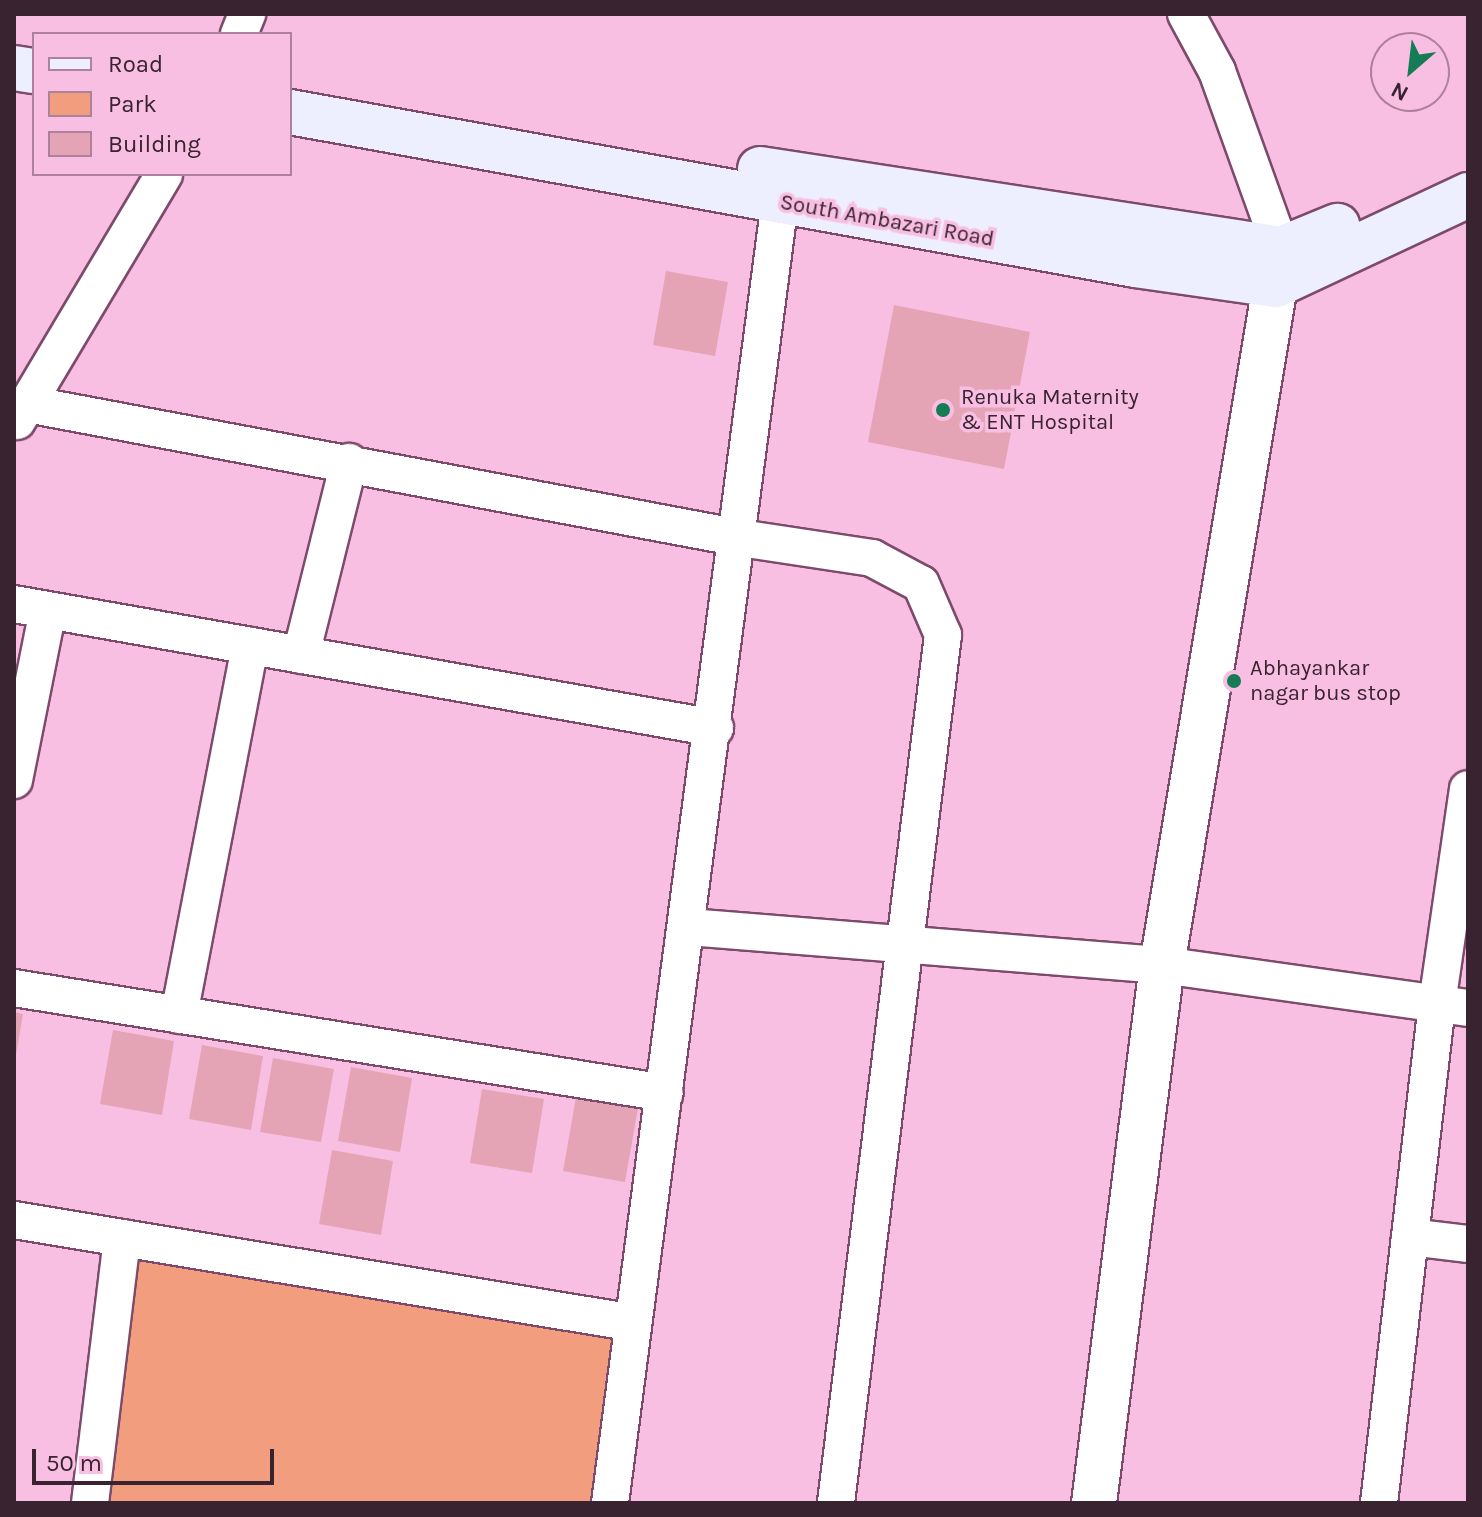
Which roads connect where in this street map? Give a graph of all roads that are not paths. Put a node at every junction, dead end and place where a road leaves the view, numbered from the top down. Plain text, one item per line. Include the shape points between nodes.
1 (1186, 14) edge
2 (292, 82) edge
3 (292, 112) edge
4 (1468, 171) edge
5 (163, 176) edge
6 (1468, 195) edge
7 (780, 202) junction
8 (1278, 267) junction
9 (21, 415) edge
10 (349, 462) junction
11 (740, 538) junction
12 (31, 607) edge
13 (250, 646) junction
14 (301, 655) junction
15 (715, 728) junction
16 (14, 780) edge
17 (1468, 795) edge
18 (688, 927) junction
19 (905, 944) junction
20 (1162, 965) junction
21 (14, 988) edge
22 (1452, 1006) edge
23 (179, 1015) junction
24 (665, 1093) junction
25 (14, 1220) edge
26 (1410, 1237) junction
27 (122, 1238) junction
28 (1468, 1244) edge
29 (634, 1323) junction
30 (90, 1503) edge
31 (610, 1503) edge
32 (836, 1503) edge
33 (1094, 1503) edge
34 (1379, 1503) edge

1 - 8 street via 1217,71
2 - 8 main road, South Ambazari Road
3 - 7 main road, South Ambazari Road
4 - 8 main road
5 - 9 street
6 - 8 main road
7 - 8 main road, South Ambazari Road
7 - 11 street
8 - 20 street
9 - 10 street
10 - 11 street
10 - 14 street
11 - 15 street
11 - 19 street via 872,558 921,584 943,635
12 - 13 street
12 - 16 street
13 - 14 street
13 - 23 street
14 - 15 street
15 - 18 street
17 - 22 street
18 - 19 street
18 - 24 street
19 - 20 street
19 - 32 street
20 - 22 street
20 - 33 street
21 - 23 street
22 - 26 street
23 - 24 street
24 - 29 street
25 - 27 street
26 - 28 street
26 - 34 street
27 - 29 street
27 - 30 street
29 - 31 street

